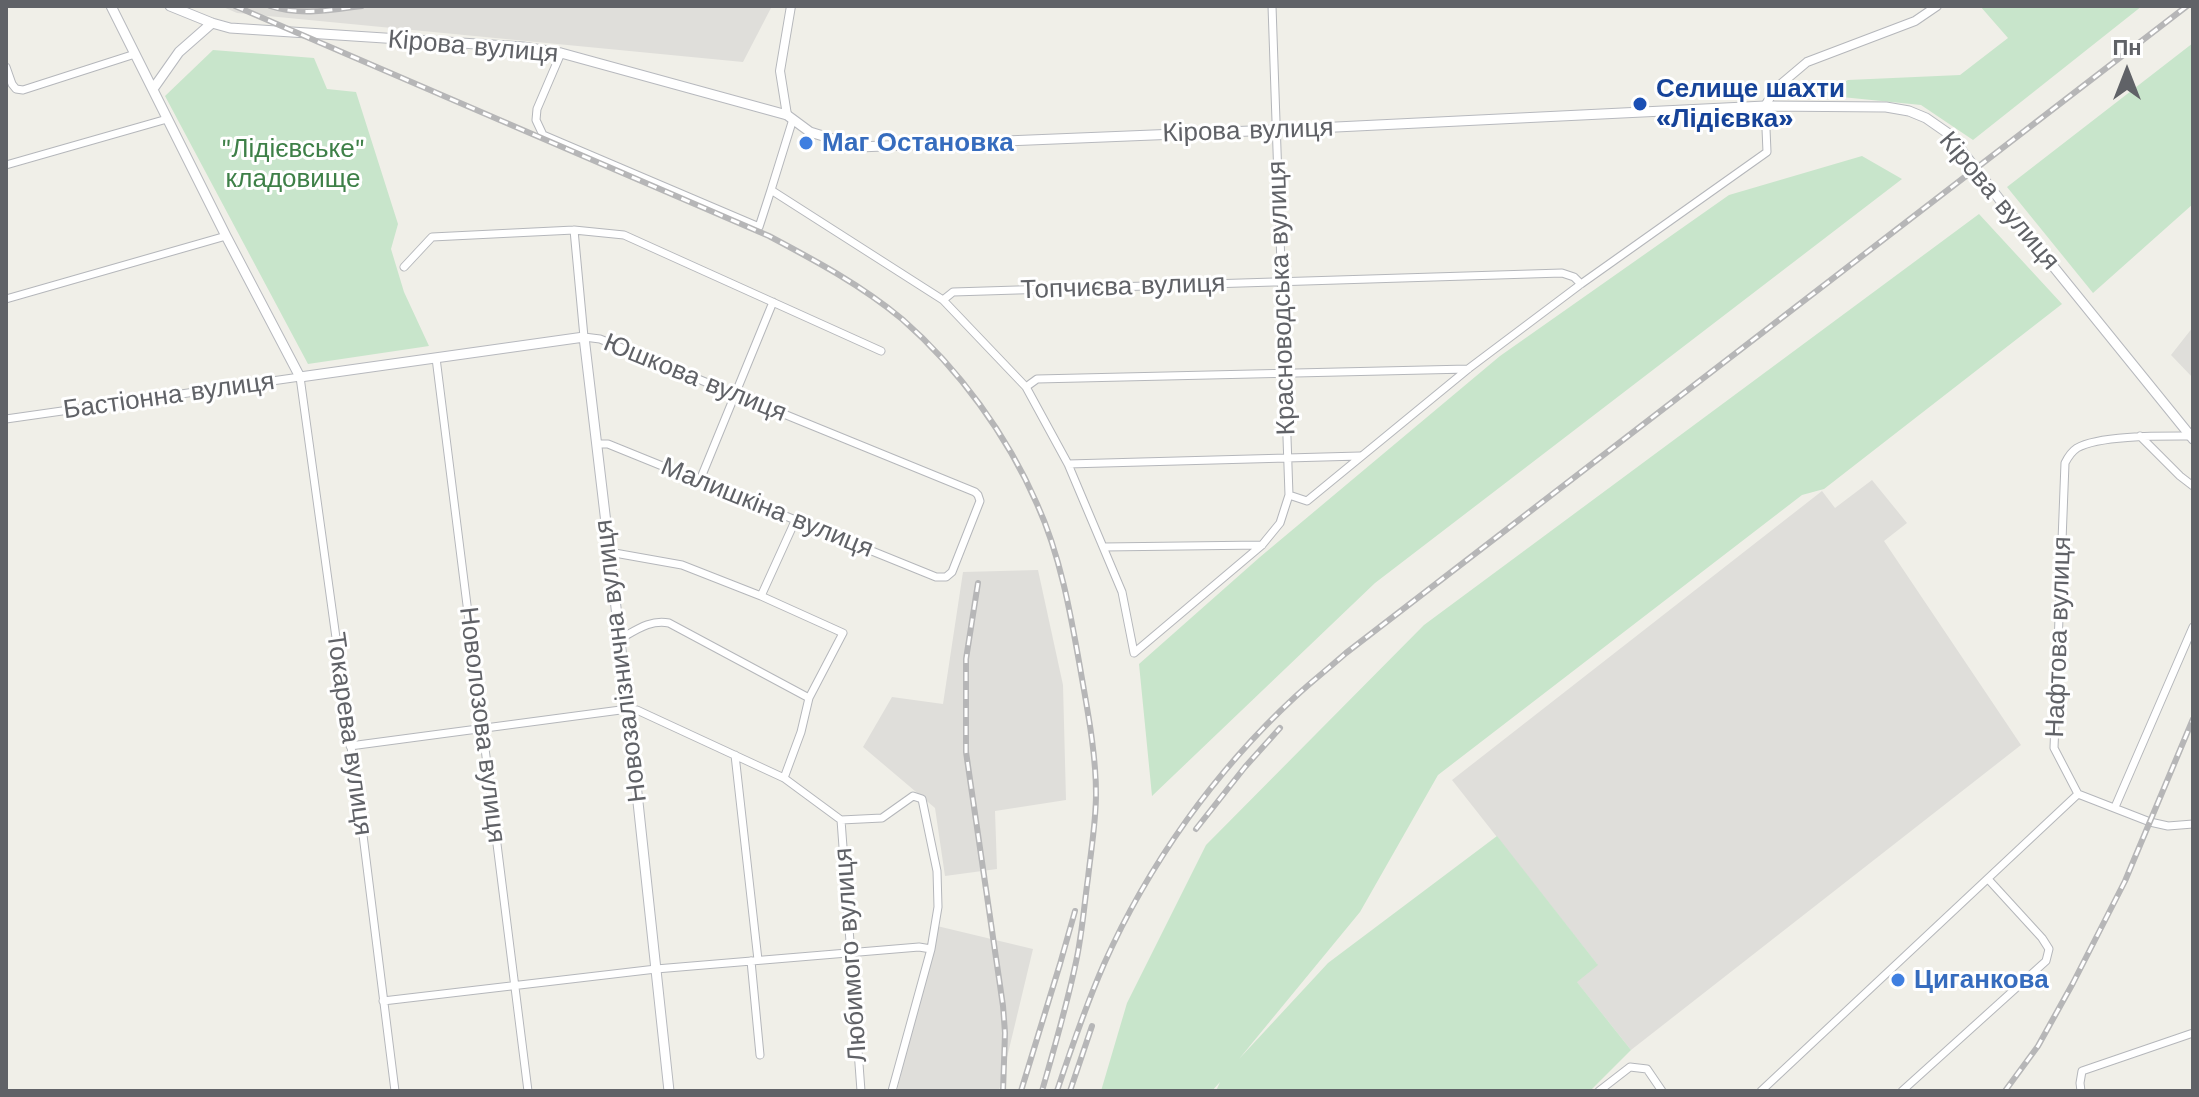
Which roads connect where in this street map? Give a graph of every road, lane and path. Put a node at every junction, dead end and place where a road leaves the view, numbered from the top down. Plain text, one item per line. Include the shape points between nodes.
1 (111, 6) edge
2 (170, 6) edge
3 (791, 6) edge
4 (1272, 6) edge
5 (1937, 6) edge
6 (212, 23) junction
7 (561, 53) junction
8 (135, 54) junction
9 (6, 67) edge
10 (153, 89) junction
11 (1765, 106) junction
12 (790, 117) junction
13 (167, 119) junction
14 (1275, 130) junction
15 (6, 165) edge
16 (771, 190) junction
17 (574, 230) junction
18 (226, 236) junction
19 (404, 267) dead end
20 (1282, 282) junction
21 (1581, 284) junction
22 (6, 299) edge
23 (943, 300) junction
24 (773, 302) junction
25 (584, 337) junction
26 (881, 351) dead end
27 (436, 358) junction
28 (1468, 369) junction
29 (1285, 373) junction
30 (300, 377) junction
31 (1026, 387) junction
32 (735, 394) junction
33 (6, 419) edge
34 (2140, 436) junction
35 (2191, 438) edge
36 (597, 444) junction
37 (1360, 456) junction
38 (1288, 458) junction
39 (1068, 464) junction
40 (700, 480) junction
41 (2193, 486) edge
42 (1289, 495) junction
43 (796, 519) junction
44 (1262, 545) junction
45 (1104, 547) junction
46 (609, 552) junction
47 (936, 577) joint
48 (761, 596) junction
49 (2193, 627) edge
50 (618, 640) junction
51 (809, 698) junction
52 (628, 709) junction
53 (482, 728) junction
54 (350, 746) junction
55 (735, 755) junction
56 (784, 778) junction
57 (2078, 794) junction
58 (2115, 807) junction
59 (841, 820) junction
60 (2193, 824) edge
61 (1988, 879) junction
62 (931, 949) junction
63 (851, 952) junction
64 (754, 960) junction
65 (656, 969) junction
66 (514, 986) junction
67 (383, 1001) junction
68 (2193, 1033) edge
69 (760, 1055) dead end
70 (2080, 1087) edge
71 (395, 1091) edge
72 (528, 1091) edge
73 (669, 1091) edge
74 (861, 1091) edge
75 (892, 1091) edge
76 (1599, 1091) edge
77 (1662, 1091) edge
78 (1761, 1091) edge
79 (1902, 1091) edge

1 - 8 main road, Бастіонна вулиця
2 - 6 main road, Кірова вулиця
3 - 12 street via 780,71
4 - 14 street, Красноводська вулиця
5 - 11 street via 1915,21 1807,62 1775,89
6 - 7 main road, Кірова вулиця
6 - 10 main road via 179,52
7 - 12 main road, Кірова вулиця
7 - 16 street via 537,109 543,135 759,227
8 - 9 street via 23,90 12,84
8 - 10 main road, Бастіонна вулиця
10 - 13 main road, Бастіонна вулиця
11 - 14 main road, Кірова вулиця
11 - 21 street via 1767,152
11 - 35 main road, Кірова вулиця, bridge via 1886,107 1926,118 1949,134
12 - 14 main road, Кірова вулиця via 810,132 859,147
12 - 16 street
13 - 15 street
13 - 18 main road, Бастіонна вулиця
14 - 20 street, Красноводська вулиця
16 - 23 street
17 - 19 street via 432,237
17 - 24 street via 624,235
17 - 25 street, Новозалізнична вулиця
18 - 22 street
18 - 30 main road, Бастіонна вулиця
20 - 21 street, Топчиєва вулиця via 1562,273
20 - 23 street, Топчиєва вулиця via 953,292
20 - 29 street, Красноводська вулиця
21 - 28 street
23 - 31 street
24 - 26 street
24 - 32 street
25 - 27 main road, Юшкова вулиця
25 - 32 street, Юшкова вулиця
25 - 36 main road, Новозалізнична вулиця
27 - 30 main road, Юшкова вулиця
27 - 53 street, Новолозова вулиця
28 - 29 street
28 - 37 street
29 - 31 street via 1037,379
29 - 38 street, Красноводська вулиця
30 - 33 street, Бастіонна вулиця
30 - 54 street, Токарева вулиця
31 - 39 street
32 - 40 street
32 - 47 street, Юшкова вулиця via 978,495 979,505 952,572
34 - 35 street, Нафтова вулиця
34 - 41 street
34 - 57 street, Нафтова вулиця via 2084,445 2065,463 2054,748
36 - 40 street, Малишкіна вулиця
36 - 46 main road, Новозалізнична вулиця
37 - 38 street
37 - 42 street via 1307,501
38 - 39 street
38 - 42 street, Красноводська вулиця
39 - 45 street
40 - 43 street, Малишкіна вулиця
42 - 44 street via 1280,523
43 - 47 street, Малишкіна вулиця
43 - 48 street
44 - 45 street
44 - 45 street via 1134,653 1122,592
46 - 48 street via 682,565
46 - 50 main road, Новозалізнична вулиця
48 - 51 street via 843,633
49 - 58 street
50 - 51 street via 648,624 669,623
50 - 52 main road, Новозалізнична вулиця
51 - 56 street
52 - 53 street
52 - 55 street
52 - 65 main road, Новозалізнична вулиця
53 - 54 street
53 - 66 street, Новолозова вулиця
54 - 67 street, Токарева вулиця
55 - 56 street
55 - 64 street
56 - 59 street
57 - 58 street
57 - 61 street
58 - 60 street via 2168,826
59 - 62 street via 882,818 913,796 922,799 937,871
59 - 63 street, Любимого вулиця
61 - 78 street
61 - 79 street via 2042,938 2049,949 2046,961
62 - 63 street
62 - 75 street
63 - 64 street
63 - 74 street, Любимого вулиця
64 - 65 street
64 - 69 street
65 - 66 street
65 - 73 main road, Новозалізнична вулиця
66 - 67 street
66 - 72 street, Новолозова вулиця
67 - 71 street, Токарева вулиця
68 - 70 street via 2082,1071
76 - 77 street via 1630,1067 1647,1069

